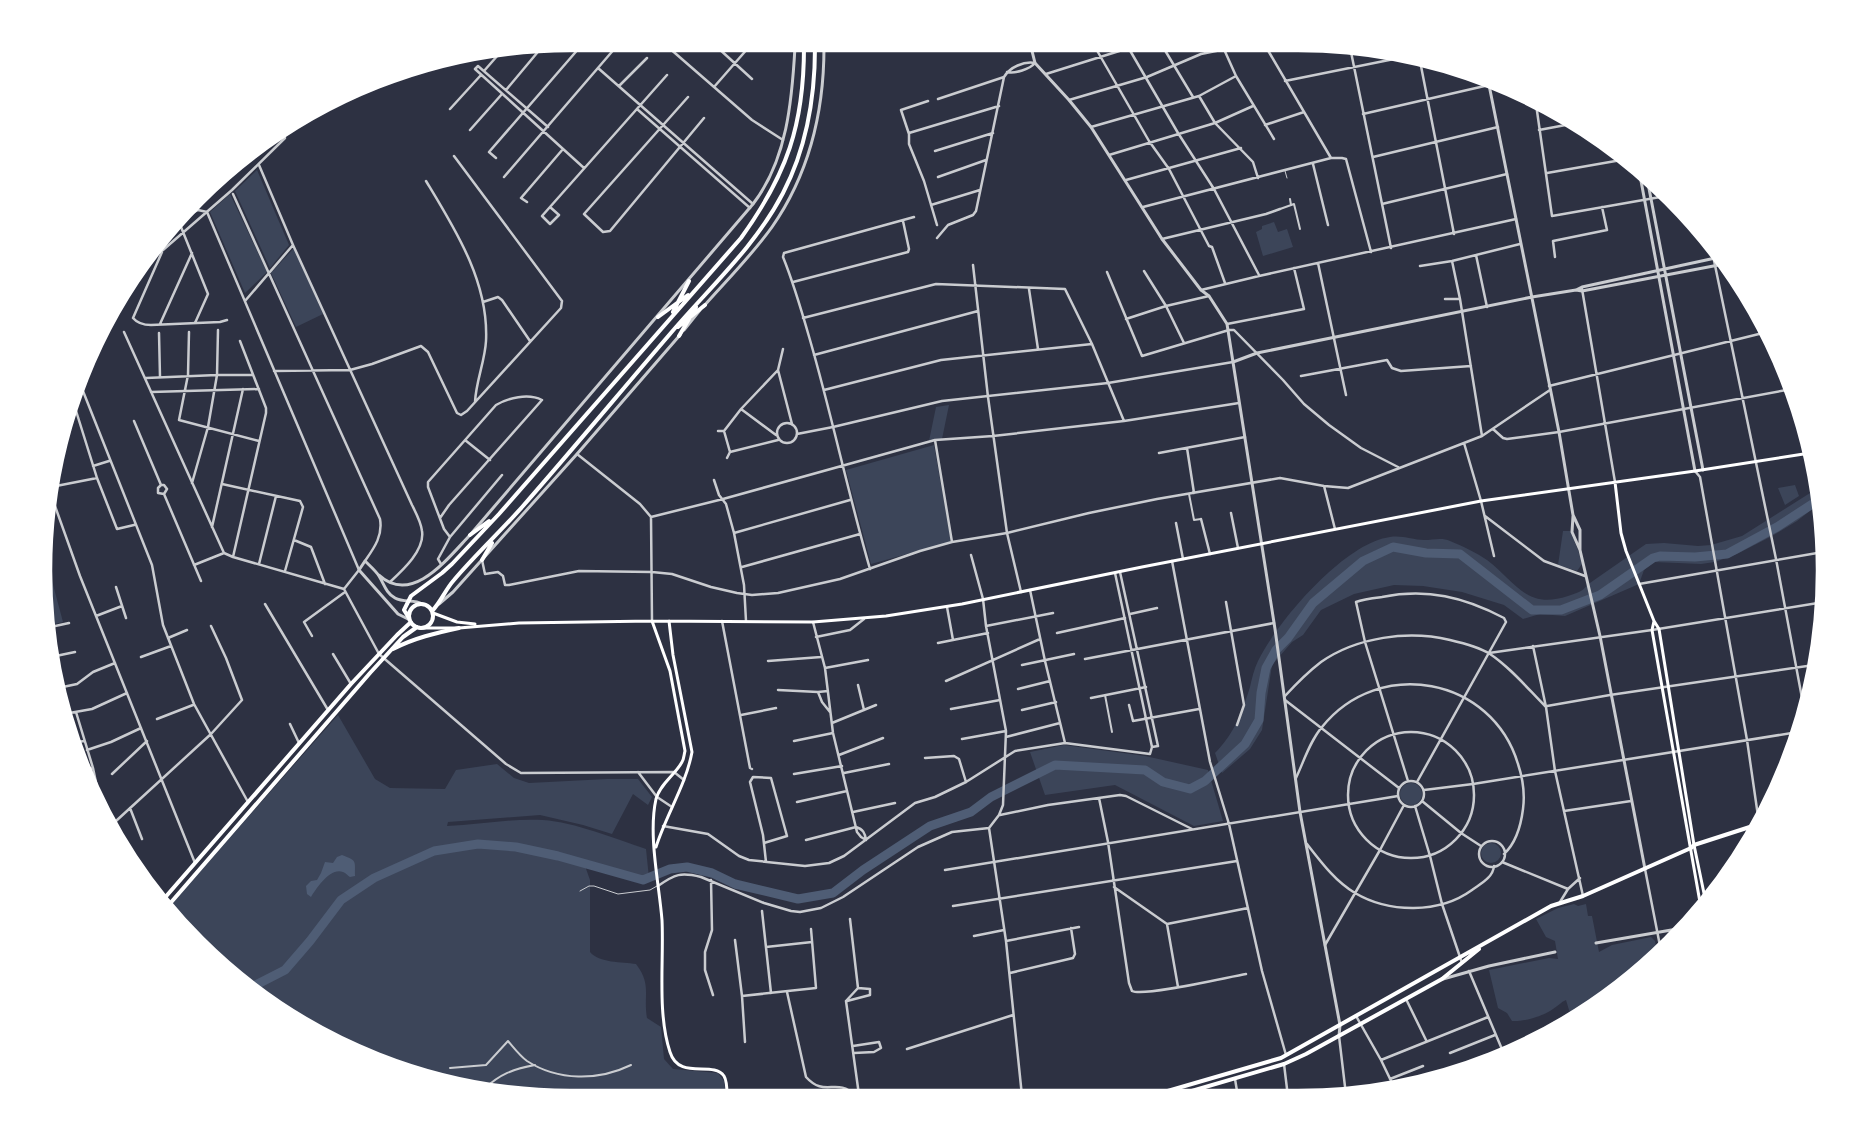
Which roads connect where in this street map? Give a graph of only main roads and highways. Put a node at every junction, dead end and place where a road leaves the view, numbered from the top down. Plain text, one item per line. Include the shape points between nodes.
1 (804, 51) edge
2 (816, 51) edge
3 (689, 281) road end
4 (694, 291) junction
5 (699, 301) junction
6 (678, 302) junction
7 (704, 305) road end
8 (658, 317) road end
9 (670, 318) junction
10 (690, 319) junction
11 (672, 331) junction
12 (679, 336) road end
13 (1803, 454) edge
14 (1615, 482) junction
15 (498, 514) junction
16 (470, 535) road end
17 (495, 537) junction
18 (482, 560) road end
19 (433, 612) junction
20 (410, 620) junction
21 (652, 621) junction
22 (669, 621) junction
23 (1654, 621) junction
24 (483, 625) junction
25 (418, 627) junction
26 (459, 628) junction
27 (391, 650) junction
28 (1690, 818) junction
29 (1685, 820) junction
30 (1749, 826) edge
31 (1692, 846) junction
32 (656, 851) junction
33 (1703, 884) junction
34 (1697, 886) junction
35 (1704, 893) edge
36 (166, 896) edge
37 (1699, 899) edge
38 (171, 902) edge
39 (1485, 944) junction
40 (727, 1090) edge
41 (1172, 1090) edge
42 (1196, 1090) edge

1 - 4 main road via 802,98 795,132 781,172 741,238
2 - 5 main road via 813,98 806,135 783,194 731,266
3 - 6 main road
4 - 6 main road
4 - 9 main road
5 - 10 main road
5 - 11 main road
6 - 8 main road
6 - 9 main road
7 - 10 main road
9 - 15 main road
10 - 11 main road
10 - 12 main road
11 - 17 main road
13 - 14 main road
14 - 22 main road via 1481,501 947,607 864,619 813,622
14 - 23 main road via 1621,533
15 - 16 main road
15 - 20 main road via 452,564 414,592 404,610
17 - 18 main road
17 - 19 main road via 454,580
19 - 20 main road via 422,604 414,606
19 - 24 main road via 457,622
19 - 25 main road via 430,624
20 - 25 main road
20 - 36 main road
21 - 22 main road
21 - 24 main road
21 - 32 main road via 670,671 685,751 683,762 656,798 653,830
22 - 32 main road via 692,752
23 - 28 main road via 1660,629
23 - 29 main road via 1652,630
24 - 26 main road
25 - 26 main road
25 - 27 main road
26 - 27 main road via 415,639
27 - 38 main road
28 - 29 main road
28 - 31 main road
29 - 31 main road
30 - 31 main road
31 - 33 main road
31 - 34 main road
31 - 39 main road via 1584,896 1542,910
32 - 40 main road via 662,920 664,1018 670,1053 675,1063 685,1068 719,1072 724,1076
33 - 34 main road
33 - 35 main road
34 - 37 main road
39 - 41 main road via 1458,956 1286,1055
39 - 42 main road via 1442,979 1284,1064

